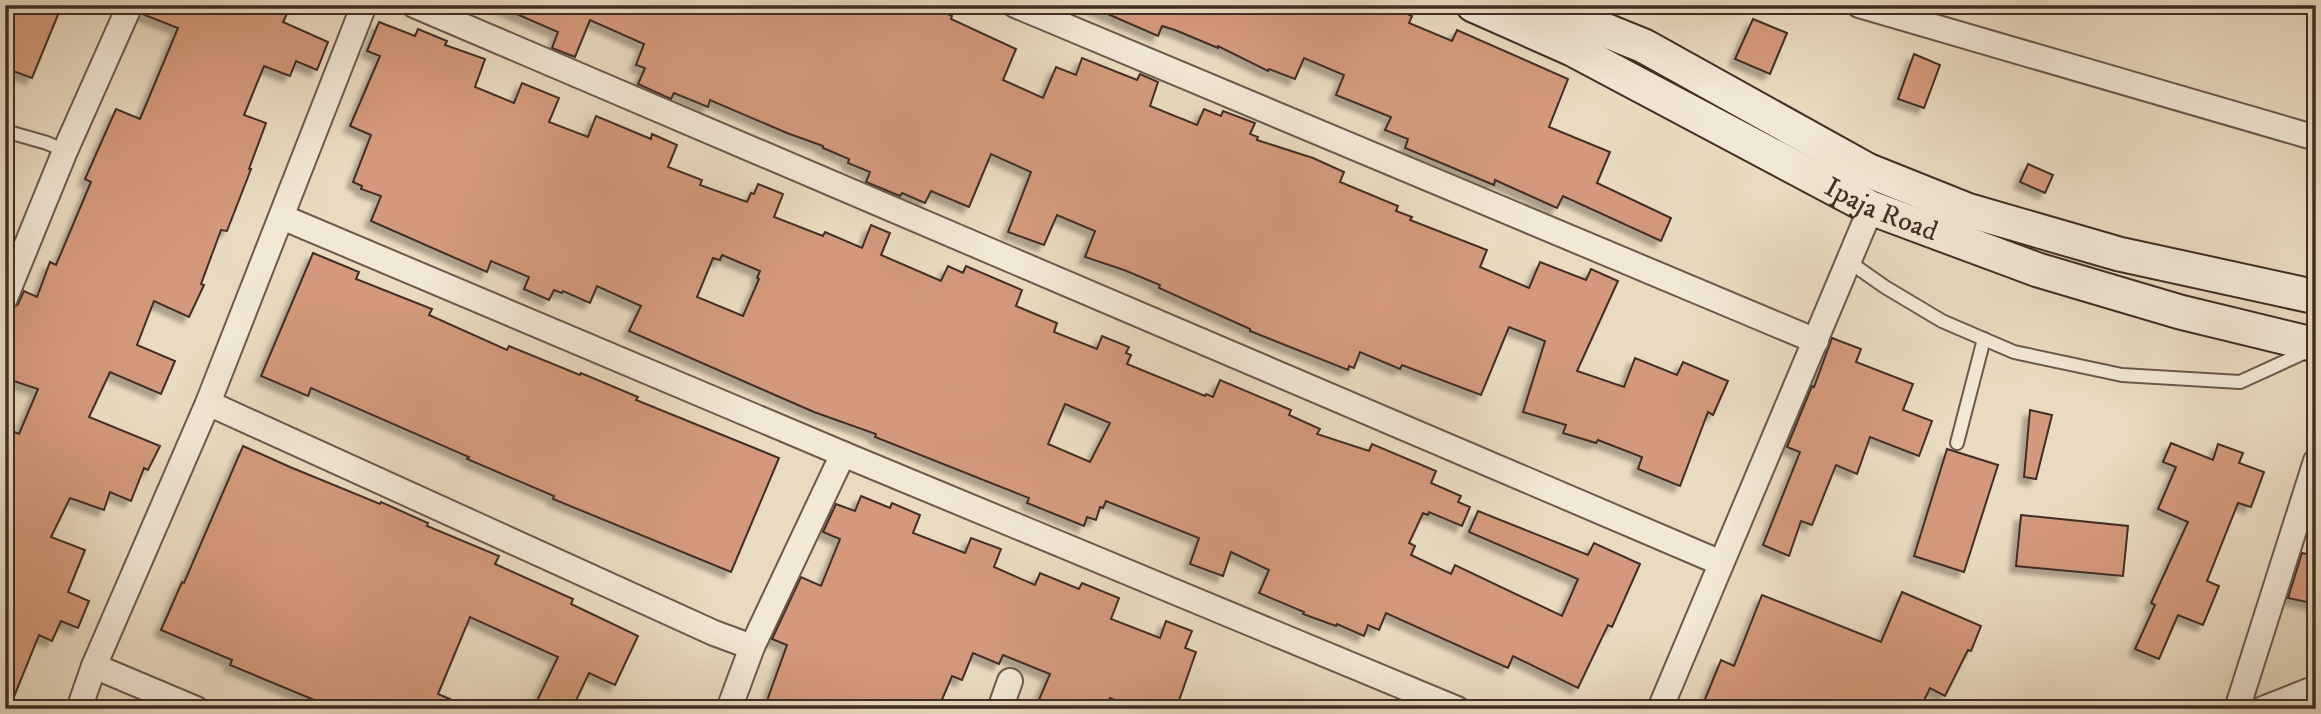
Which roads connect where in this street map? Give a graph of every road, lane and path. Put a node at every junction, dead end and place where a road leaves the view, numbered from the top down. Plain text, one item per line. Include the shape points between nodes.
1 (130, 5) edge
2 (364, 5) edge
3 (414, 5) edge
4 (1015, 5) edge
5 (1473, 5) edge
6 (1543, 5) edge
7 (1859, 5) edge
8 (5, 131) edge
9 (2316, 138) edge
10 (65, 151) junction
11 (1871, 208) junction
12 (282, 217) junction
13 (1848, 261) junction
14 (2316, 296) edge
15 (5, 298) edge
16 (1984, 339) junction
17 (1816, 341) junction
18 (2316, 346) edge
19 (208, 403) junction
20 (1957, 443) dead end
21 (843, 454) junction
22 (2316, 461) edge
23 (1721, 563) junction
24 (752, 648) junction
25 (94, 666) junction
26 (1010, 681) dead end
27 (2316, 688) edge
28 (79, 709) edge
29 (196, 709) edge
30 (729, 709) edge
31 (1000, 709) edge
32 (1457, 709) edge
33 (1660, 709) edge
34 (2237, 709) edge
35 (2263, 709) edge

1 - 10 street
2 - 12 street
3 - 23 street
4 - 17 street
5 - 11 main road, Ipaja Road via 1572,49
6 - 14 main road, Ipaja Road via 1644,46 1867,170 1967,210 2119,254
7 - 9 street
8 - 10 lane
10 - 15 street
11 - 13 street
11 - 18 main road, Ipaja Road via 2038,270
12 - 19 street
12 - 21 street
13 - 16 lane via 1942,321
13 - 17 street
16 - 18 lane via 2014,352 2122,374 2240,382
16 - 20 lane
17 - 23 street
19 - 24 street
19 - 25 street
21 - 24 street
21 - 32 street
22 - 34 street
23 - 33 street
24 - 30 street
25 - 28 street
25 - 29 street
26 - 31 street
27 - 35 street

